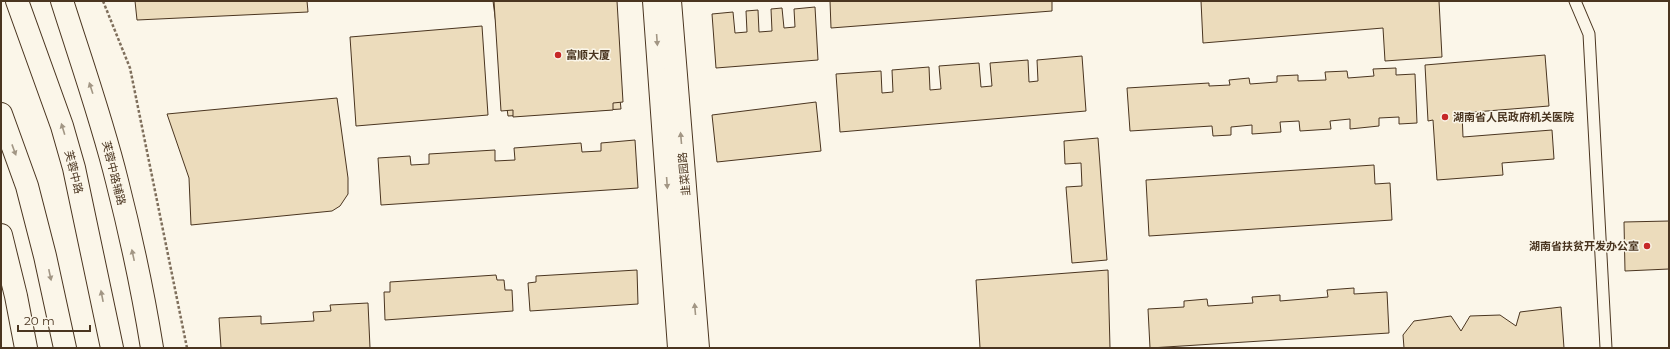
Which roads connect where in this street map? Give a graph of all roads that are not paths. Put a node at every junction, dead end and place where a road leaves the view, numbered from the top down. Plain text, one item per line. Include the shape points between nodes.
1 (17, 1) edge
2 (62, 1) edge
3 (654, 1) edge
4 (670, 1) edge
5 (1575, 1) edge
6 (1, 114) edge
7 (1, 235) edge
8 (26, 348) edge
9 (65, 348) edge
10 (112, 348) edge
11 (152, 348) edge
12 (679, 348) edge
13 (698, 348) edge
14 (1606, 348) edge

10 -> 1 street, 芙蓉中路 via 74,168 62,126
11 -> 2 street, 芙蓉中路辅路 via 117,181
3 -> 12 street, 韭菜园路
13 -> 4 street, 韭菜园路
5 - 14 lane via 1589,34
6 -> 9 street via 27,186
7 - 8 street

